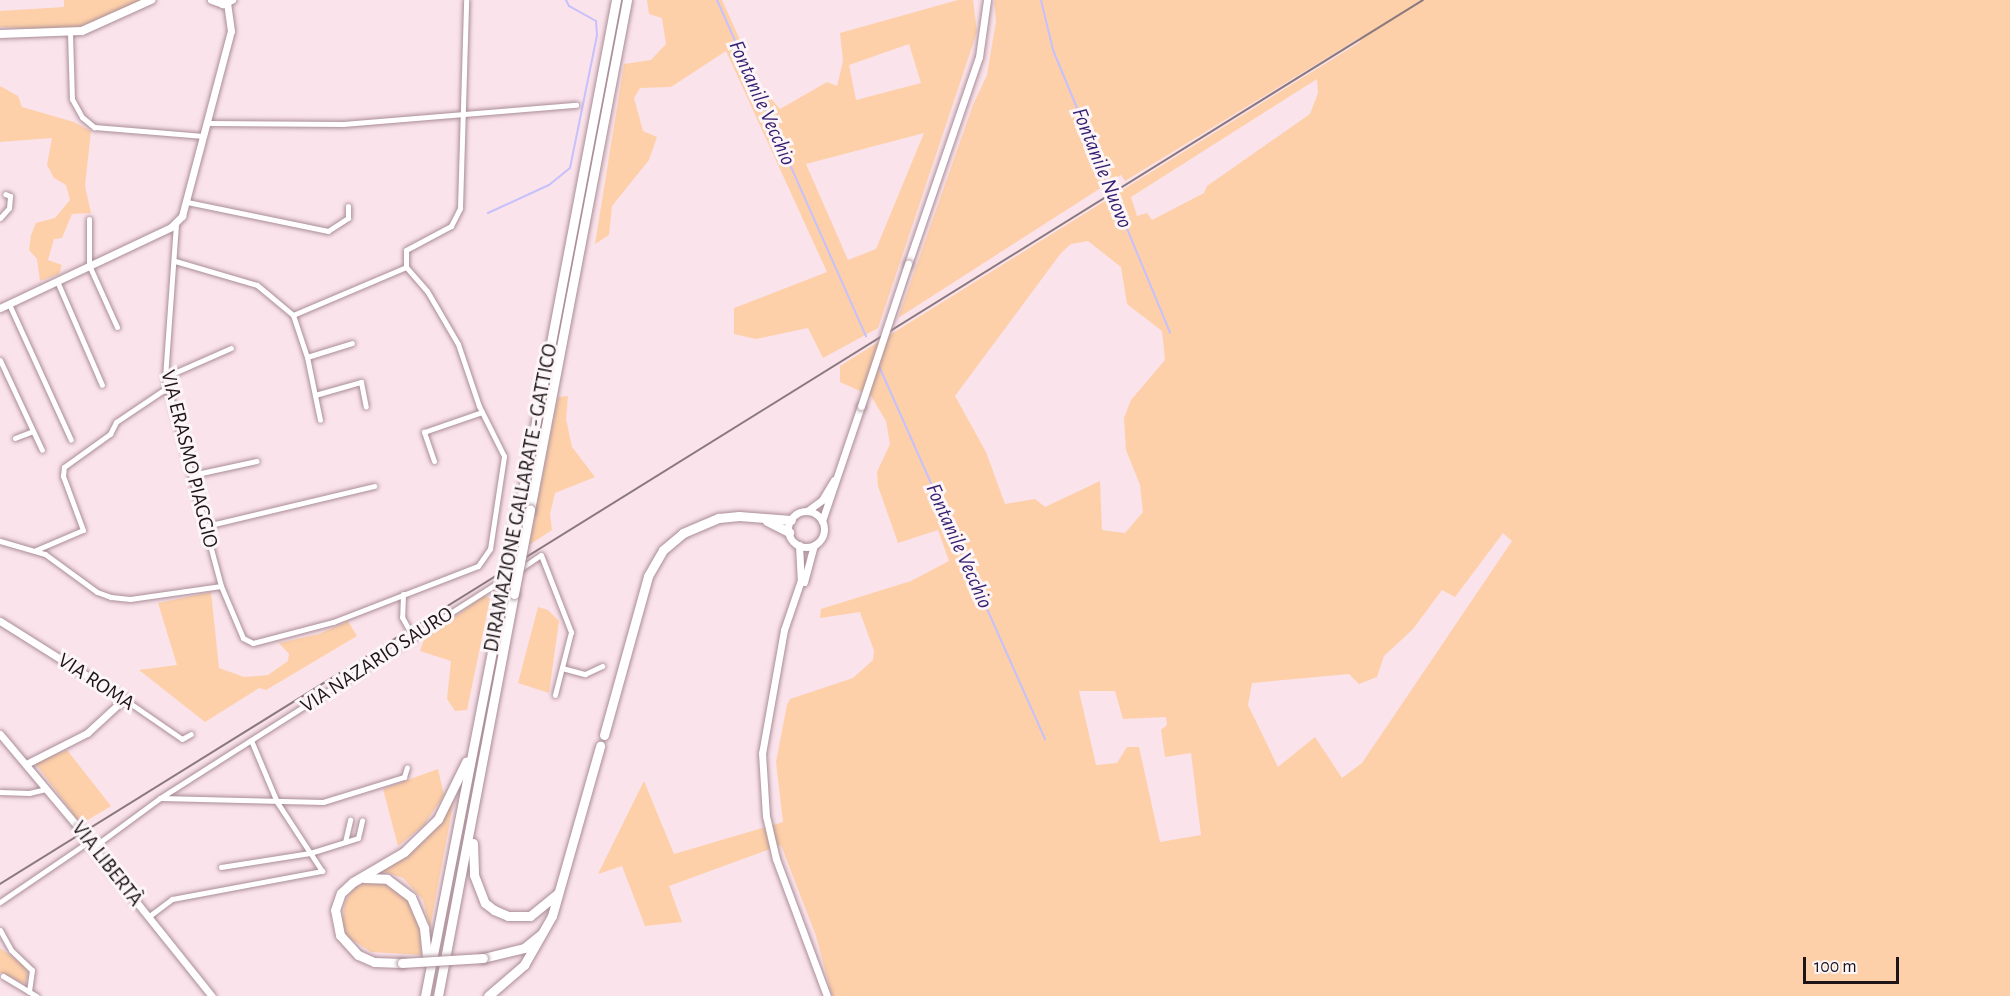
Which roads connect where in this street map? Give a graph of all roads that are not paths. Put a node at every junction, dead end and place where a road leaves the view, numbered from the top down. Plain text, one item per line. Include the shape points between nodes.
1 (151, 0) edge
2 (212, 0) edge
3 (466, 0) edge
4 (616, 0) edge
5 (627, 0) edge
6 (987, 0) edge
7 (229, 2) edge
8 (70, 33) junction
9 (0, 34) edge
10 (576, 105) dead end
11 (464, 114) junction
12 (208, 123) junction
13 (204, 136) junction
14 (5, 194) dead end
15 (187, 202) junction
16 (348, 206) dead end
17 (0, 218) edge
18 (89, 219) dead end
19 (176, 224) junction
20 (175, 261) junction
21 (89, 265) junction
22 (406, 267) junction
23 (57, 281) junction
24 (9, 304) junction
25 (0, 308) edge
26 (293, 315) junction
27 (117, 327) dead end
28 (352, 343) dead end
29 (231, 348) dead end
30 (307, 357) junction
31 (0, 360) edge
32 (165, 377) junction
33 (102, 385) dead end
34 (168, 387) junction
35 (315, 395) junction
36 (366, 407) dead end
37 (482, 412) junction
38 (320, 420) dead end
39 (853, 430) junction
40 (33, 431) junction
41 (15, 438) dead end
42 (71, 440) dead end
43 (42, 450) dead end
44 (257, 461) dead end
45 (434, 461) dead end
46 (192, 475) junction
47 (374, 486) dead end
48 (807, 511) junction
49 (759, 518) junction
50 (791, 520) junction
51 (822, 521) junction
52 (206, 526) junction
53 (789, 532) junction
54 (0, 541) edge
55 (814, 544) junction
56 (799, 545) junction
57 (36, 550) junction
58 (221, 586) junction
59 (403, 594) junction
60 (0, 621) edge
61 (413, 637) junction
62 (779, 659) junction
63 (602, 666) dead end
64 (562, 668) junction
65 (555, 694) dead end
66 (124, 699) junction
67 (478, 726) junction
68 (489, 727) junction
69 (0, 734) edge
70 (191, 734) dead end
71 (604, 735) dead end
72 (251, 740) junction
73 (600, 746) dead end
74 (26, 764) junction
75 (407, 768) dead end
76 (46, 789) junction
77 (0, 792) edge
78 (160, 798) junction
79 (277, 802) junction
80 (350, 820) dead end
81 (362, 820) dead end
82 (345, 842) junction
83 (89, 843) junction
84 (310, 853) junction
85 (221, 867) dead end
86 (364, 878) junction
87 (560, 891) junction
88 (0, 902) edge
89 (148, 917) junction
90 (0, 930) edge
91 (544, 932) junction
92 (428, 966) junction
93 (3, 976) dead end
94 (29, 992) junction
95 (36, 996) edge
96 (212, 996) edge
97 (425, 996) edge
98 (438, 996) edge
99 (488, 996) edge
100 (827, 996) edge

1 - 8 main road
2 - 7 main road
3 - 11 street
4 - 67 highway, DIRAMAZIONE GALLARATE - GATTICO, bridge
5 - 68 highway, DIRAMAZIONE GALLARATE - GATTICO, bridge
6 - 39 street, bridge via 979,57
7 - 12 street via 231,31
8 - 9 main road
8 - 13 street via 72,99 82,117 94,127
10 - 11 street
11 - 12 street via 343,124
11 - 22 street via 456,222 406,250
12 - 13 street
13 - 15 street
14 - 17 street via 10,196 9,208
15 - 16 street via 328,231 348,218
15 - 19 street
18 - 21 street
19 - 20 street, VIA ERASMO PIAGGIO
19 - 21 street
20 - 26 street via 257,285
20 - 32 street, VIA ERASMO PIAGGIO
21 - 23 street
21 - 27 street
22 - 26 street
22 - 37 street, VIA ERASMO PIAGGIO via 423,285 458,344
23 - 24 street
23 - 33 street
24 - 25 street
24 - 42 street
26 - 30 street
28 - 30 street
29 - 32 street
30 - 35 street
31 - 40 street
32 - 34 street, VIA ERASMO PIAGGIO
34 - 46 street, VIA ERASMO PIAGGIO
34 - 57 street via 116,422 110,434 63,467 83,530
35 - 36 street via 361,382
35 - 38 street
37 - 45 street via 424,432
37 - 59 street, VIA ERASMO PIAGGIO via 504,456 490,549 478,566
39 - 48 street via 833,481 822,500
39 - 51 street
40 - 41 street
40 - 43 street
44 - 46 street
46 - 52 street, VIA ERASMO PIAGGIO
47 - 52 street
48 - 50 street
48 - 51 street
49 - 50 highway
49 - 53 highway
49 - 71 highway via 740,516 701,524 673,540 654,563
50 - 53 street
51 - 55 street via 824,532
52 - 58 street, VIA ERASMO PIAGGIO
53 - 56 street
54 - 57 street
55 - 56 street
55 - 62 street
56 - 62 street via 801,580
57 - 58 street via 111,597 130,599
58 - 59 street, VIA ERASMO PIAGGIO via 243,638 253,643 333,622
59 - 61 street via 402,617
60 - 66 street, VIA ROMA
61 - 64 street, VIA NAZARIO SAURO via 541,555 571,632
61 - 72 street, VIA NAZARIO SAURO
62 - 100 street via 762,753 766,816 776,860
63 - 64 street via 585,674
64 - 65 street, VIA NAZARIO SAURO
66 - 70 street, VIA ROMA via 182,739
66 - 74 street via 87,733
67 - 86 highway via 461,776 438,819 404,852
67 - 92 highway, DIRAMAZIONE GALLARATE - GATTICO
68 - 87 highway via 486,778 472,852 480,893 494,910 519,918 542,910
68 - 98 highway, DIRAMAZIONE GALLARATE - GATTICO
69 - 74 street, VIA LIBERTÀ
72 - 78 street, VIA NAZARIO SAURO
72 - 79 street
73 - 87 highway
74 - 76 street, VIA LIBERTÀ
75 - 79 street via 404,777 344,797 323,802
76 - 77 street
76 - 83 street, VIA LIBERTÀ, bridge
78 - 79 street
78 - 83 street, VIA NAZARIO SAURO
79 - 84 street
80 - 82 street
81 - 82 street via 358,838
82 - 84 street
83 - 88 street, VIA NAZARIO SAURO
83 - 89 street, VIA LIBERTÀ
84 - 85 street
84 - 89 street via 322,871 172,899
86 - 91 highway, bridge via 341,893 335,924 346,945 374,962 483,958 524,948
86 - 92 highway via 387,879 411,897 424,928
87 - 91 highway
89 - 96 street, VIA LIBERTÀ
90 - 94 street via 11,950 32,970
91 - 99 highway via 524,964
92 - 97 highway, DIRAMAZIONE GALLARATE - GATTICO
93 - 94 street
94 - 95 street

